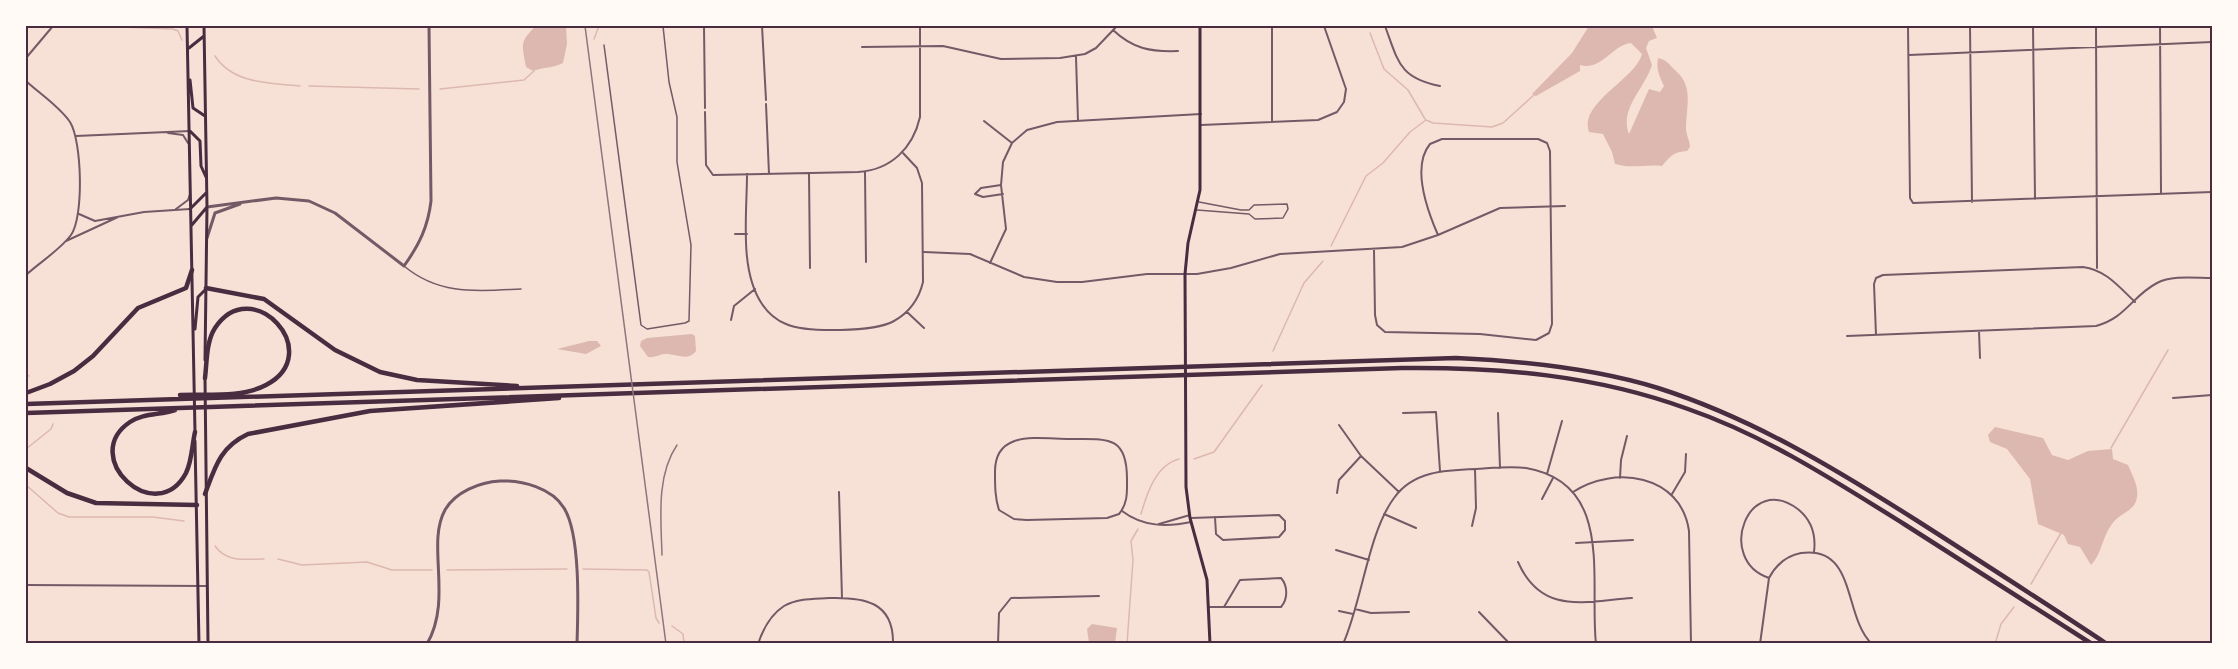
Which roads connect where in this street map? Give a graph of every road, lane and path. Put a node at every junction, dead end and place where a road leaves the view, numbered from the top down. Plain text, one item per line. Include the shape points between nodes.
1 (53, 26) edge
2 (187, 26) edge
3 (204, 26) edge
4 (429, 26) edge
5 (663, 26) edge
6 (704, 26) edge
7 (762, 26) edge
8 (920, 26) edge
9 (1117, 26) edge
10 (1200, 26) edge
11 (1272, 26) edge
12 (1324, 26) edge
13 (1385, 26) edge
14 (1908, 26) edge
15 (1970, 26) edge
16 (2034, 26) edge
17 (2096, 26) edge
18 (2160, 26) edge
19 (1113, 30) junction
20 (204, 36) junction
21 (2212, 42) edge
22 (2160, 44) junction
23 (603, 45) dead end
24 (920, 46) junction
25 (862, 47) dead end
26 (2096, 47) junction
27 (188, 50) junction
28 (2034, 50) junction
29 (1178, 51) dead end
30 (1971, 52) junction
31 (1909, 55) junction
32 (1076, 57) junction
33 (26, 58) edge
34 (188, 70) junction
35 (26, 81) edge
36 (1440, 86) dead end
37 (1201, 114) junction
38 (206, 116) junction
39 (984, 121) dead end
40 (1078, 121) junction
41 (1272, 122) junction
42 (1201, 125) junction
43 (190, 131) junction
44 (163, 132) junction
45 (76, 136) junction
46 (1012, 144) junction
47 (189, 146) junction
48 (903, 153) junction
49 (865, 172) junction
50 (808, 173) junction
51 (747, 174) junction
52 (769, 174) junction
53 (206, 179) junction
54 (1001, 185) junction
55 (190, 191) junction
56 (207, 192) junction
57 (2212, 192) edge
58 (1003, 194) junction
59 (2161, 194) junction
60 (2097, 197) junction
61 (207, 199) junction
62 (2035, 199) junction
63 (244, 202) junction
64 (1198, 202) junction
65 (1972, 202) junction
66 (217, 204) junction
67 (1550, 206) junction
68 (1565, 206) dead end
69 (207, 207) junction
70 (190, 209) junction
71 (174, 210) junction
72 (1197, 210) junction
73 (79, 214) junction
74 (121, 215) junction
75 (191, 227) junction
76 (735, 234) dead end
77 (748, 234) junction
78 (1438, 235) junction
79 (206, 238) junction
80 (66, 241) junction
81 (1374, 250) junction
82 (924, 252) junction
83 (866, 262) dead end
84 (990, 262) junction
85 (404, 266) junction
86 (810, 268) dead end
87 (2096, 269) junction
88 (192, 270) junction
89 (1185, 274) junction
90 (26, 275) edge
91 (2212, 278) edge
92 (206, 288) junction
93 (521, 289) dead end
94 (755, 289) junction
95 (2135, 302) junction
96 (907, 312) junction
97 (731, 320) dead end
98 (924, 328) dead end
99 (1979, 331) junction
100 (1876, 335) junction
101 (1847, 336) dead end
102 (194, 340) junction
103 (1980, 358) dead end
104 (205, 379) junction
105 (531, 387) junction
106 (26, 393) edge
107 (572, 395) junction
108 (2212, 395) edge
109 (2173, 398) dead end
110 (93, 402) junction
111 (26, 404) edge
112 (184, 408) junction
113 (26, 413) edge
114 (1403, 413) dead end
115 (1498, 413) dead end
116 (1562, 421) dead end
117 (1339, 425) dead end
118 (195, 432) junction
119 (1628, 436) dead end
120 (1686, 454) dead end
121 (1361, 456) junction
122 (26, 468) edge
123 (1500, 468) junction
124 (1475, 469) junction
125 (1440, 471) junction
126 (1547, 474) junction
127 (1553, 478) junction
128 (1620, 478) junction
129 (839, 492) dead end
130 (1399, 492) junction
131 (1572, 492) junction
132 (1337, 493) dead end
133 (206, 494) junction
134 (1672, 494) junction
135 (1542, 499) dead end
136 (197, 505) junction
137 (1122, 511) junction
138 (1384, 514) junction
139 (1215, 517) junction
140 (1190, 519) junction
141 (1159, 524) junction
142 (1472, 526) dead end
143 (1416, 528) dead end
144 (1633, 540) dead end
145 (1593, 541) junction
146 (1576, 543) dead end
147 (1336, 550) dead end
148 (1814, 553) junction
149 (1369, 560) junction
150 (1518, 562) dead end
151 (206, 567) junction
152 (199, 568) junction
153 (1769, 578) junction
154 (26, 585) edge
155 (199, 586) junction
156 (207, 586) junction
157 (1099, 596) dead end
158 (842, 598) junction
159 (1632, 598) dead end
160 (1594, 603) junction
161 (1209, 607) junction
162 (1224, 607) junction
163 (1355, 609) junction
164 (1339, 611) dead end
165 (1409, 612) dead end
166 (1479, 612) dead end
167 (1353, 614) junction
168 (199, 644) edge
169 (207, 644) edge
170 (427, 644) edge
171 (577, 644) edge
172 (758, 644) edge
173 (893, 644) edge
174 (998, 644) edge
175 (1210, 644) edge
176 (1343, 644) edge
177 (1510, 644) edge
178 (1596, 644) edge
179 (1690, 644) edge
180 (1760, 644) edge
181 (1872, 644) edge
182 (2092, 644) edge
183 (2107, 644) edge

1 - 33 street
2 - 27 main road
3 - 20 main road
4 - 85 street via 431,201 427,227
5 - 23 lane via 677,117 677,162 691,245 689,321 685,324 647,328 641,325
6 - 51 street via 705,161 713,175
7 - 52 street
8 - 24 street
9 - 19 street
10 - 37 main road
11 - 41 street
12 - 41 street via 1346,89 1342,106 1324,120
13 - 36 street via 1403,70 1413,78
14 - 31 street
15 - 30 street
16 - 28 street
17 - 26 street
18 - 22 street
19 - 29 street via 1141,49
19 - 32 street via 1096,48
20 - 27 main road
20 - 38 main road
21 - 22 street
22 - 26 street
22 - 59 street
24 - 25 street
24 - 32 street via 952,47 1000,59
24 - 48 street via 920,117
26 - 28 street
26 - 60 street
27 - 34 main road
28 - 30 street
28 - 62 street
30 - 31 street
30 - 65 street
31 - 65 street via 1910,198 1916,204
32 - 40 street
34 - 38 main road via 193,108
34 - 43 main road
35 - 45 street via 63,113
37 - 40 street
37 - 42 main road
38 - 53 main road
39 - 46 street
40 - 46 street via 1036,126
41 - 42 street
42 - 64 main road
43 - 44 street
43 - 47 main road
43 - 53 main road via 200,141
44 - 45 street
44 - 47 street via 183,135
45 - 73 street
46 - 54 street via 1003,162
47 - 55 main road
48 - 49 street via 880,168
48 - 82 street via 917,168 922,183
49 - 50 street
49 - 83 street
50 - 52 street
50 - 86 street
51 - 52 street
51 - 77 street
53 - 56 main road
54 - 58 street
54 - 58 street via 981,188 975,194
55 - 70 main road
55 - 71 street via 188,200
56 - 61 main road
56 - 70 main road
57 - 59 street
58 - 84 street via 1006,229
59 - 60 street
60 - 62 street
60 - 87 street
61 - 66 street
61 - 69 main road
62 - 65 street
63 - 66 street
63 - 79 street via 214,213
63 - 85 street via 295,199 325,207
64 - 72 main road
64 - 72 lane via 1249,210 1254,205 1287,204 1288,209 1283,218 1255,219 1249,214
66 - 69 street
67 - 68 street
67 - 78 street via 1500,208
67 - 78 street via 1550,152 1544,140 1436,141 1424,153 1424,195
67 - 81 street via 1552,324 1542,339 1385,332 1375,319
69 - 75 main road
69 - 79 main road
70 - 71 street
70 - 75 main road
71 - 74 street
72 - 89 main road
73 - 74 street via 94,221
73 - 80 street
74 - 80 street
75 - 88 main road
76 - 77 street
77 - 94 street via 749,266
78 - 81 street via 1411,245
79 - 92 main road
80 - 90 street
81 - 89 street via 1280,254 1217,271
82 - 84 street via 965,253
82 - 96 street via 920,292
84 - 89 street via 1024,277 1057,282
85 - 93 lane via 423,280 451,290
87 - 95 street
87 - 100 street via 2078,266 1879,276 1874,284
88 - 102 main road
88 - 106 highway via 186,288 138,308 74,371
89 - 140 main road via 1186,487
91 - 95 street via 2163,281
92 - 102 main road via 198,297
92 - 104 main road
92 - 105 highway via 264,299 334,350 380,372 417,380
94 - 96 street via 771,315 797,328 870,327 894,321
94 - 97 street via 734,306
95 - 99 street via 2114,320 2096,326
96 - 98 street
99 - 100 street
99 - 103 street
100 - 101 street
102 - 118 main road
104 - 110 highway via 211,337 227,316 256,311 272,317 283,328 289,352 286,365 273,381 258,389
104 - 133 main road
105 - 110 highway
105 - 183 highway via 1456,358 1563,368 1657,388 1727,414 1791,444
107 - 112 highway
107 - 133 highway via 548,400 370,411 248,435 220,455
107 - 182 highway via 1402,368 1500,369 1566,377 1688,408 1766,442 1817,469
108 - 109 street
110 - 111 highway
112 - 113 highway
112 - 118 highway via 138,418 125,426 114,447 118,472 127,484 141,492 169,489 186,474
114 - 125 street via 1436,412
115 - 123 street
116 - 126 street
117 - 121 street
118 - 136 main road
119 - 128 street
120 - 134 street via 1685,472
121 - 130 street
121 - 132 street via 1339,480
122 - 136 highway via 68,493 96,503
123 - 124 street
123 - 126 street via 1524,468
124 - 125 street
124 - 142 street via 1476,508
125 - 130 street via 1418,478
126 - 127 street
127 - 131 street
127 - 135 street
128 - 131 street via 1598,480
128 - 134 street via 1647,480
129 - 158 street
130 - 138 street
131 - 145 street via 1587,515
133 - 136 main road
133 - 151 main road
134 - 179 street via 1683,508 1689,531
136 - 152 main road
137 - 137 street via 1107,518 1027,520 1007,516 999,510 995,499 997,455 1007,444 1024,440 1113,442 1122,449 1127,462 1128,497
137 - 141 street via 1137,520
138 - 143 street
138 - 149 street
139 - 139 street via 1216,534 1223,540 1279,537 1285,530 1285,521 1279,515
139 - 140 street
140 - 141 street
140 - 141 street via 1168,527
140 - 161 main road via 1206,572
144 - 145 street
145 - 146 street
145 - 160 street
147 - 149 street
148 - 153 street via 1786,558
148 - 153 street via 1812,526 1801,512 1779,500 1758,504 1745,523 1742,551 1752,568
148 - 181 street via 1842,570 1856,619
149 - 163 street
150 - 160 street via 1526,577 1546,595 1566,602
151 - 152 street
151 - 156 main road
152 - 155 main road
153 - 180 street
154 - 155 street
155 - 156 street
155 - 168 main road
156 - 169 main road
157 - 174 street via 1011,598 999,613
158 - 172 street via 802,600 784,607 771,618
158 - 173 street via 871,602 880,609 892,627
159 - 160 street
160 - 178 street
161 - 162 street
161 - 175 main road
162 - 162 street via 1281,607 1285,600 1284,581 1240,580
163 - 165 street via 1371,613
163 - 167 street
164 - 167 street
166 - 177 street
167 - 176 street
170 - 171 street via 440,605 439,526 444,513 467,490 510,481 542,489 568,515 576,572

